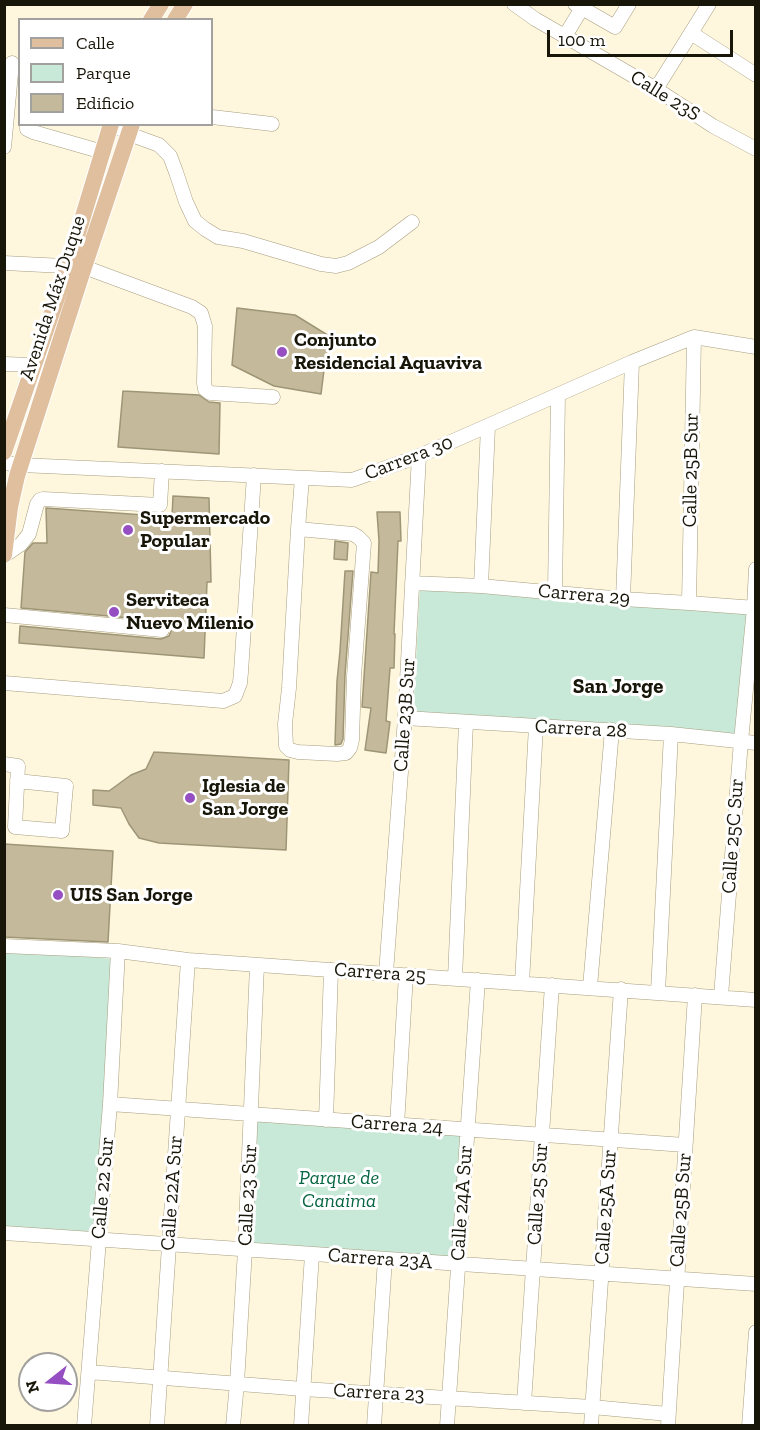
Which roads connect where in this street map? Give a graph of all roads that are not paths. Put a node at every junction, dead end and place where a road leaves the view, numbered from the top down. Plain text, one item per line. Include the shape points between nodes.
1 (161, 4) edge
2 (185, 4) edge
3 (514, 4) edge
4 (629, 4) edge
5 (709, 4) edge
6 (578, 6) edge
7 (153, 18) edge
8 (176, 18) edge
9 (691, 33) junction
10 (565, 36) junction
11 (12, 63) edge
12 (756, 75) edge
13 (656, 89) junction
14 (213, 117) edge
15 (272, 124) dead end
16 (27, 126) edge
17 (111, 126) edge
18 (131, 129) edge
19 (4, 147) edge
20 (756, 149) edge
21 (103, 152) junction
22 (412, 222) dead end
23 (4, 263) edge
24 (76, 266) junction
25 (694, 337) junction
26 (756, 347) edge
27 (632, 362) junction
28 (4, 364) edge
29 (33, 365) junction
30 (558, 394) junction
31 (273, 397) dead end
32 (488, 426) junction
33 (4, 452) edge
34 (419, 456) junction
35 (13, 464) edge
36 (162, 471) junction
37 (254, 475) junction
38 (302, 478) junction
39 (298, 529) junction
40 (4, 555) edge
41 (756, 569) edge
42 (412, 583) junction
43 (481, 586) junction
44 (555, 592) junction
45 (623, 599) junction
46 (689, 603) junction
47 (755, 608) edge
48 (4, 615) edge
49 (162, 630) dead end
50 (4, 683) edge
51 (405, 718) junction
52 (466, 723) junction
53 (536, 726) junction
54 (612, 730) junction
55 (671, 734) junction
56 (741, 741) junction
57 (756, 742) edge
58 (4, 765) edge
59 (17, 781) junction
60 (4, 946) edge
61 (118, 951) junction
62 (188, 960) junction
63 (257, 965) junction
64 (331, 970) junction
65 (386, 973) junction
66 (406, 975) junction
67 (455, 978) junction
68 (478, 980) junction
69 (522, 983) junction
70 (552, 985) junction
71 (590, 987) junction
72 (621, 989) junction
73 (658, 992) junction
74 (695, 994) junction
75 (721, 996) junction
76 (756, 1000) edge
77 (110, 1104) junction
78 (179, 1108) junction
79 (252, 1115) junction
80 (327, 1120) junction
81 (397, 1125) junction
82 (467, 1130) junction
83 (542, 1135) junction
84 (611, 1140) junction
85 (685, 1145) junction
86 (4, 1233) edge
87 (98, 1240) junction
88 (168, 1244) junction
89 (245, 1250) junction
90 (312, 1254) junction
91 (385, 1259) junction
92 (458, 1264) junction
93 (533, 1269) junction
94 (602, 1273) junction
95 (677, 1278) junction
96 (756, 1284) edge
97 (756, 1332) edge
98 (89, 1372) junction
99 (160, 1378) junction
100 (237, 1383) junction
101 (303, 1389) junction
102 (375, 1393) junction
103 (448, 1397) junction
104 (524, 1402) junction
105 (592, 1407) junction
106 (752, 1417) edge
107 (668, 1420) edge
108 (84, 1425) edge
109 (157, 1425) edge
110 (233, 1425) edge
111 (301, 1425) edge
112 (374, 1425) edge
113 (447, 1425) edge
114 (591, 1425) edge

1 - 7 main road
2 - 8 main road
3 - 10 street, Calle 23S
4 - 6 street via 615,27
5 - 9 street
6 - 10 street
9 - 12 street
9 - 13 street
10 - 13 street, Calle 23S
11 - 19 street
13 - 20 street, Calle 23S
14 - 15 street
16 - 21 street via 33,132
17 - 21 main road, Avenida Máx Duque
18 - 22 street via 170,156 195,221 218,237 336,266 379,247
18 - 24 main road, Avenida Máx Duque
21 - 24 main road, Avenida Máx Duque
23 - 24 street
24 - 29 main road, Avenida Máx Duque
24 - 31 street via 201,313 205,326 204,383 210,393
24 - 35 main road, Avenida Máx Duque
25 - 26 street
25 - 27 street, Carrera 30
25 - 46 street, Calle 25B Sur
27 - 30 street, Carrera 30
27 - 45 street
28 - 29 street
29 - 33 main road, Avenida Máx Duque
30 - 32 street, Carrera 30
30 - 44 street
32 - 34 street, Carrera 30
32 - 43 street
34 - 38 street, Carrera 30 via 352,480
34 - 42 street, Calle 23B Sur
35 - 36 street, Carrera 30
35 - 40 main road, Avenida Máx Duque via 17,476
36 - 37 street, Carrera 30
36 - 40 street via 160,505 40,500 29,534
37 - 38 street, Carrera 30
37 - 50 street via 241,672 235,696 222,701
38 - 39 street
39 - 39 street via 286,746 298,752 346,753 352,740 364,543 353,534
41 - 47 street, Calle 25C Sur
42 - 43 street, Carrera 29
42 - 51 street, Calle 23B Sur
43 - 44 street, Carrera 29
44 - 45 street, Carrera 29
45 - 46 street, Carrera 29
46 - 47 street, Carrera 29
47 - 56 street, Calle 25C Sur
48 - 49 street
51 - 52 street, Carrera 28
51 - 65 street, Calle 23B Sur
52 - 53 street, Carrera 28
52 - 67 street
53 - 54 street, Carrera 28
53 - 69 street
54 - 55 street, Carrera 28
54 - 71 street
55 - 56 street, Carrera 28
55 - 73 street
56 - 57 street, Carrera 28
56 - 75 street, Calle 25C Sur
58 - 59 street via 18,766
59 - 59 street via 15,827 62,831 66,786
60 - 61 street, Carrera 25
61 - 62 street, Carrera 25
61 - 77 street, Calle 22 Sur
62 - 63 street, Carrera 25
62 - 78 street, Calle 22A Sur
63 - 64 street, Carrera 25
63 - 79 street, Calle 23 Sur
64 - 65 street, Carrera 25
64 - 80 street
65 - 66 street, Carrera 25
66 - 67 street, Carrera 25
66 - 81 street
67 - 68 street, Carrera 25
68 - 69 street, Carrera 25
68 - 82 street, Calle 24A Sur
69 - 70 street, Carrera 25
70 - 71 street, Carrera 25
70 - 83 street, Calle 25 Sur
71 - 72 street, Carrera 25
72 - 73 street, Carrera 25
72 - 84 street, Calle 25A Sur
73 - 74 street, Carrera 25
74 - 75 street, Carrera 25
74 - 85 street, Calle 25B Sur
75 - 76 street, Carrera 25
77 - 78 street, Carrera 24
77 - 87 street, Calle 22 Sur
78 - 79 street, Carrera 24
78 - 88 street, Calle 22A Sur
79 - 80 street, Carrera 24
79 - 89 street, Calle 23 Sur
80 - 81 street, Carrera 24
81 - 82 street, Carrera 24
82 - 83 street, Carrera 24
82 - 92 street, Calle 24A Sur
83 - 84 street, Carrera 24
83 - 93 street, Calle 25 Sur
84 - 85 street, Carrera 24
84 - 94 street, Calle 25A Sur
85 - 95 street, Calle 25B Sur
86 - 87 street, Carrera 23A
87 - 88 street, Carrera 23A
87 - 98 street, Calle 22 Sur
88 - 89 street, Carrera 23A
88 - 99 street, Calle 22A Sur
89 - 90 street, Carrera 23A
89 - 100 street, Calle 23 Sur
90 - 91 street, Carrera 23A
90 - 101 street
91 - 92 street, Carrera 23A
91 - 102 street
92 - 93 street, Carrera 23A
92 - 103 street, Calle 24A Sur
93 - 94 street, Carrera 23A
93 - 104 street, Calle 25 Sur
94 - 95 street, Carrera 23A
94 - 105 street, Calle 25A Sur
95 - 96 street, Carrera 23A
95 - 107 street, Calle 25B Sur
97 - 106 street
98 - 99 street, Carrera 23
98 - 108 street, Calle 22 Sur
99 - 100 street, Carrera 23
99 - 109 street, Calle 22A Sur
100 - 101 street, Carrera 23
100 - 110 street, Calle 23 Sur
101 - 102 street, Carrera 23
101 - 111 street
102 - 103 street, Carrera 23
102 - 112 street
103 - 104 street, Carrera 23
103 - 113 street, Calle 24A Sur
104 - 105 street, Carrera 23
105 - 107 street, Carrera 23
105 - 114 street, Calle 25A Sur

